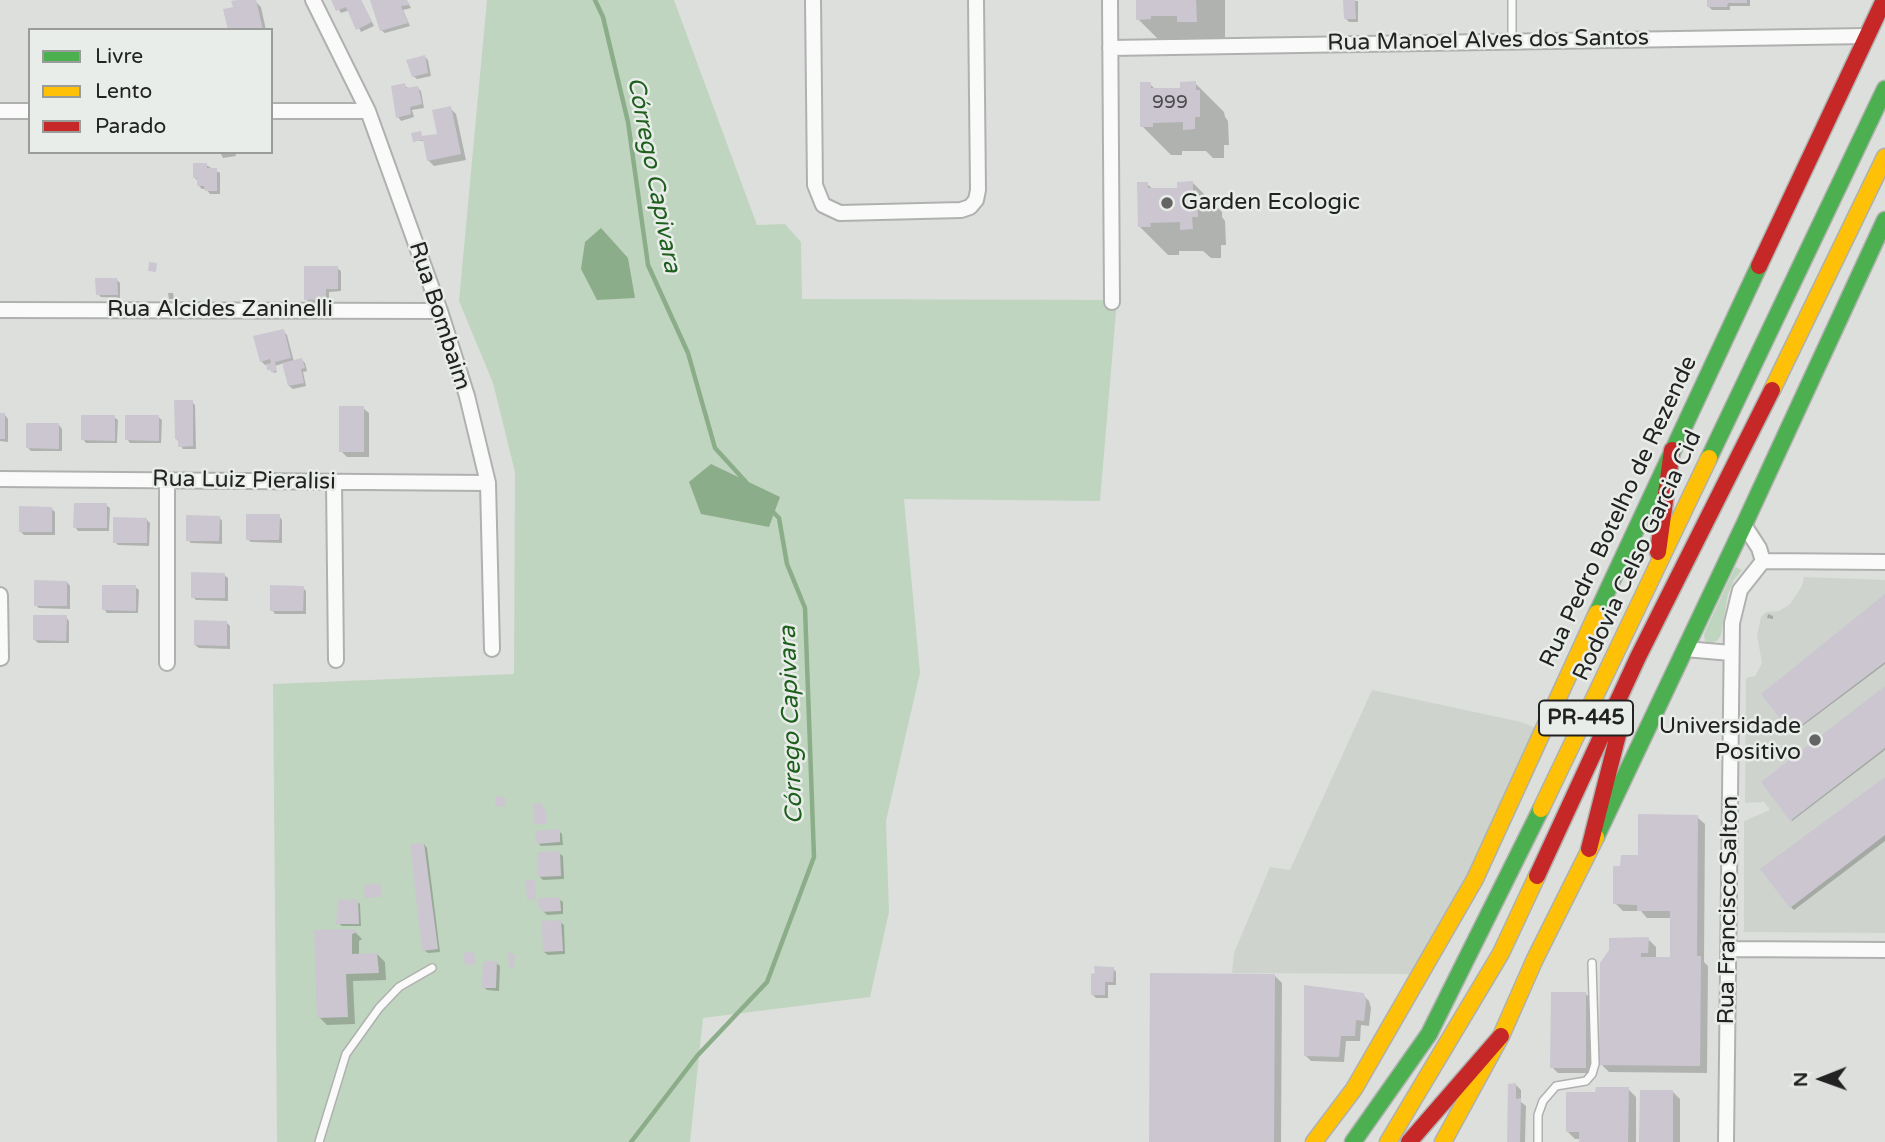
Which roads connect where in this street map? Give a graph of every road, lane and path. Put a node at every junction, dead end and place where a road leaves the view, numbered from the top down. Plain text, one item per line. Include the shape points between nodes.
1 (313, 0) edge
2 (813, 0) edge
3 (976, 0) edge
4 (1110, 0) edge
5 (1512, 0) edge
6 (1884, 0) edge
7 (1867, 36) junction
8 (1511, 40) junction
9 (1110, 48) junction
10 (1885, 89) edge
11 (0, 111) edge
12 (28, 111) edge
13 (273, 111) edge
14 (368, 111) junction
15 (1885, 157) edge
16 (1885, 220) edge
17 (1112, 302) dead end
18 (0, 310) edge
19 (440, 311) junction
20 (1671, 450) junction
21 (0, 479) edge
22 (167, 481) junction
23 (334, 482) junction
24 (488, 483) junction
25 (1744, 525) junction
26 (1763, 561) junction
27 (1885, 562) edge
28 (1655, 575) junction
29 (0, 595) edge
30 (492, 649) dead end
31 (1685, 649) junction
32 (1731, 653) junction
33 (1638, 657) junction
34 (1, 658) edge
35 (336, 660) dead end
36 (167, 663) dead end
37 (1589, 849) junction
38 (1729, 949) junction
39 (1885, 950) edge
40 (1592, 963) dead end
41 (432, 968) dead end
42 (1501, 1037) junction
43 (319, 1142) edge
44 (1314, 1142) edge
45 (1353, 1142) edge
46 (1388, 1142) edge
47 (1409, 1142) edge
48 (1443, 1142) edge
49 (1538, 1142) edge
50 (1726, 1142) edge

1 - 14 street, Rua Bombaim
2 - 3 street via 815,185 823,205 840,213 952,211 970,207 976,200
4 - 9 street
5 - 8 lane
6 - 7 main road, Rua Pedro Botelho de Rezende
7 - 8 street, Rua Manoel Alves dos Santos
7 - 20 main road, Rua Pedro Botelho de Rezende
8 - 9 street, Rua Manoel Alves dos Santos
9 - 17 street
10 - 28 main road, Rodovia Celso Garcia Cid / PR-445
11 - 12 street
13 - 14 street
14 - 19 street, Rua Bombaim
15 - 33 main road, Rodovia Celso Garcia Cid / PR-445
16 - 25 main road, PR-445
18 - 19 street, Rua Alcides Zaninelli
19 - 24 street, Rua Bombaim
20 - 28 main road
20 - 44 main road, Rua Pedro Botelho de Rezende via 1475,879 1354,1089
21 - 22 street, Rua Luiz Pieralisi
22 - 23 street, Rua Luiz Pieralisi
22 - 36 street
23 - 24 street, Rua Luiz Pieralisi
23 - 35 street
24 - 30 street, Rua Bombaim
25 - 26 street
25 - 31 main road, PR-445
26 - 27 street
26 - 32 street, Rua Francisco Salton via 1744,583 1735,604
28 - 45 main road, Rodovia Celso Garcia Cid / PR-445 via 1429,1034
29 - 34 street
31 - 32 street
31 - 37 main road, PR-445
32 - 38 street, Rua Francisco Salton
33 - 37 main road
33 - 46 main road, Rodovia Celso Garcia Cid / PR-445 via 1502,953
37 - 42 main road, PR-445
38 - 39 street
38 - 50 street, Rua Francisco Salton
40 - 49 lane via 1592,1074 1586,1081 1556,1086 1542,1101
41 - 43 lane via 399,987 346,1054
42 - 47 main road
42 - 48 main road

